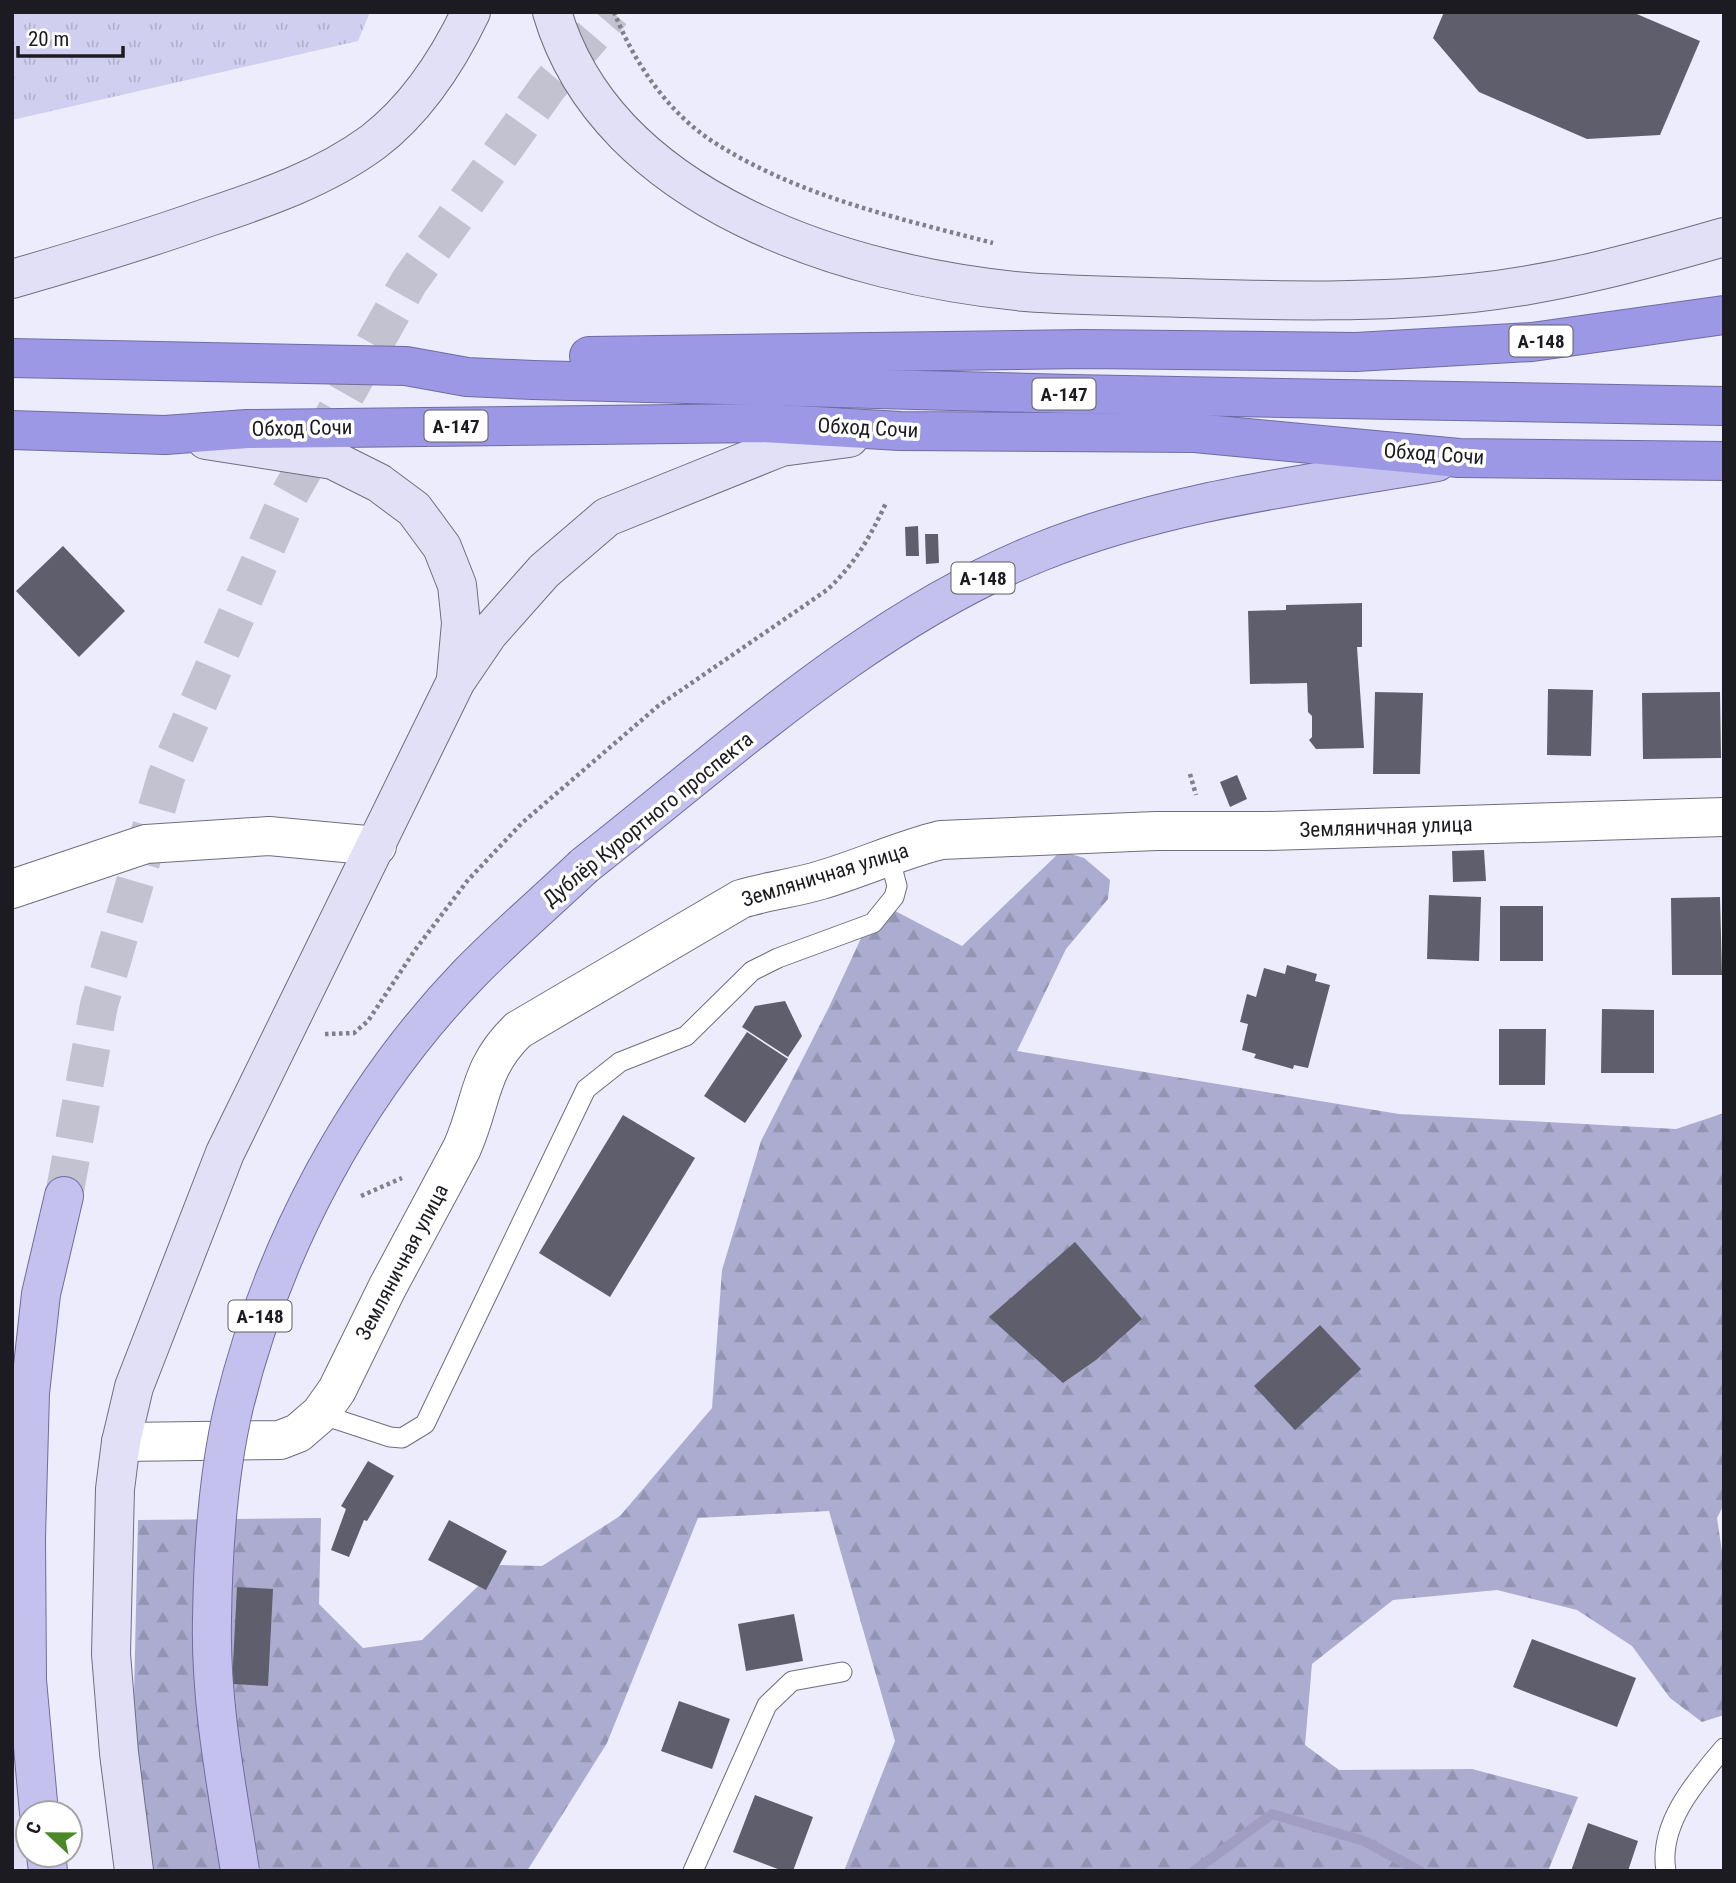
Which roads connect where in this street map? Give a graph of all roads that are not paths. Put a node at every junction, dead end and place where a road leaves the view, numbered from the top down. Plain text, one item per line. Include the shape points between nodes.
1 (471, 12) edge
2 (552, 12) edge
3 (1724, 237) edge
4 (12, 279) edge
5 (1724, 315) edge
6 (1356, 352) joint
7 (12, 359) edge
8 (406, 366) junction
9 (1724, 406) edge
10 (12, 430) edge
11 (900, 431) junction
12 (165, 435) junction
13 (1460, 458) junction
14 (1724, 461) edge
15 (456, 681) junction
16 (1724, 817) edge
17 (377, 846) junction
18 (890, 856) junction
19 (12, 890) edge
20 (64, 1196) tunnel mouth
21 (320, 1414) junction
22 (121, 1442) junction
23 (842, 1672) dead end
24 (1724, 1748) edge
25 (38, 1799) edge
26 (134, 1871) edge
27 (240, 1871) edge
28 (693, 1871) edge
29 (1666, 1871) edge

1 - 4 main road via 438,71 402,116 373,142 336,165 279,193
2 - 3 main road via 573,65 594,97 619,128 657,162 751,222 856,261 911,274 1026,292 1290,301 1400,299 1558,280
5 - 6 highway, А-148 via 1532,342
6 - 8 highway, А-147 via 1083,349 534,356 435,360
7 - 8 highway, А-147
8 - 9 highway, А-147 via 457,376 533,380
10 - 12 highway, Обход Сочи / А-147
11 - 12 highway, Обход Сочи / А-147 via 762,423 247,429
11 - 13 highway, Обход Сочи / А-147 via 1195,433
11 - 15 main road, А-147 via 781,447 607,517 544,570 488,634
12 - 15 main road, А-147 via 333,460 379,483 414,509 442,547 457,585 461,623
13 - 14 highway, Обход Сочи / А-147
13 - 27 main road, Дублёр Курортного проспекта / А-148, bridge via 1183,506 1028,557 896,626 828,674 584,866 468,975 401,1055 343,1140 286,1249 259,1320 234,1408 219,1509 212,1621 218,1723
15 - 17 main road
16 - 18 street, Земляничная улица via 1006,836 941,840
17 - 19 street via 269,836 158,843
17 - 22 main road via 225,1153 139,1370
18 - 21 street, Земляничная улица via 819,881 741,899 518,1030 486,1070 462,1148 337,1390
18 - 21 lane via 897,886 873,923 752,971 686,1036 620,1062 586,1089 425,1424 402,1438 390,1437
20 - 25 main road via 41,1294 30,1393 27,1680
21 - 22 street, Земляничная улица via 298,1433 280,1440
22 - 26 main road via 111,1563 111,1654
23 - 28 lane via 792,1681 767,1705
24 - 29 lane via 1692,1785 1671,1827

